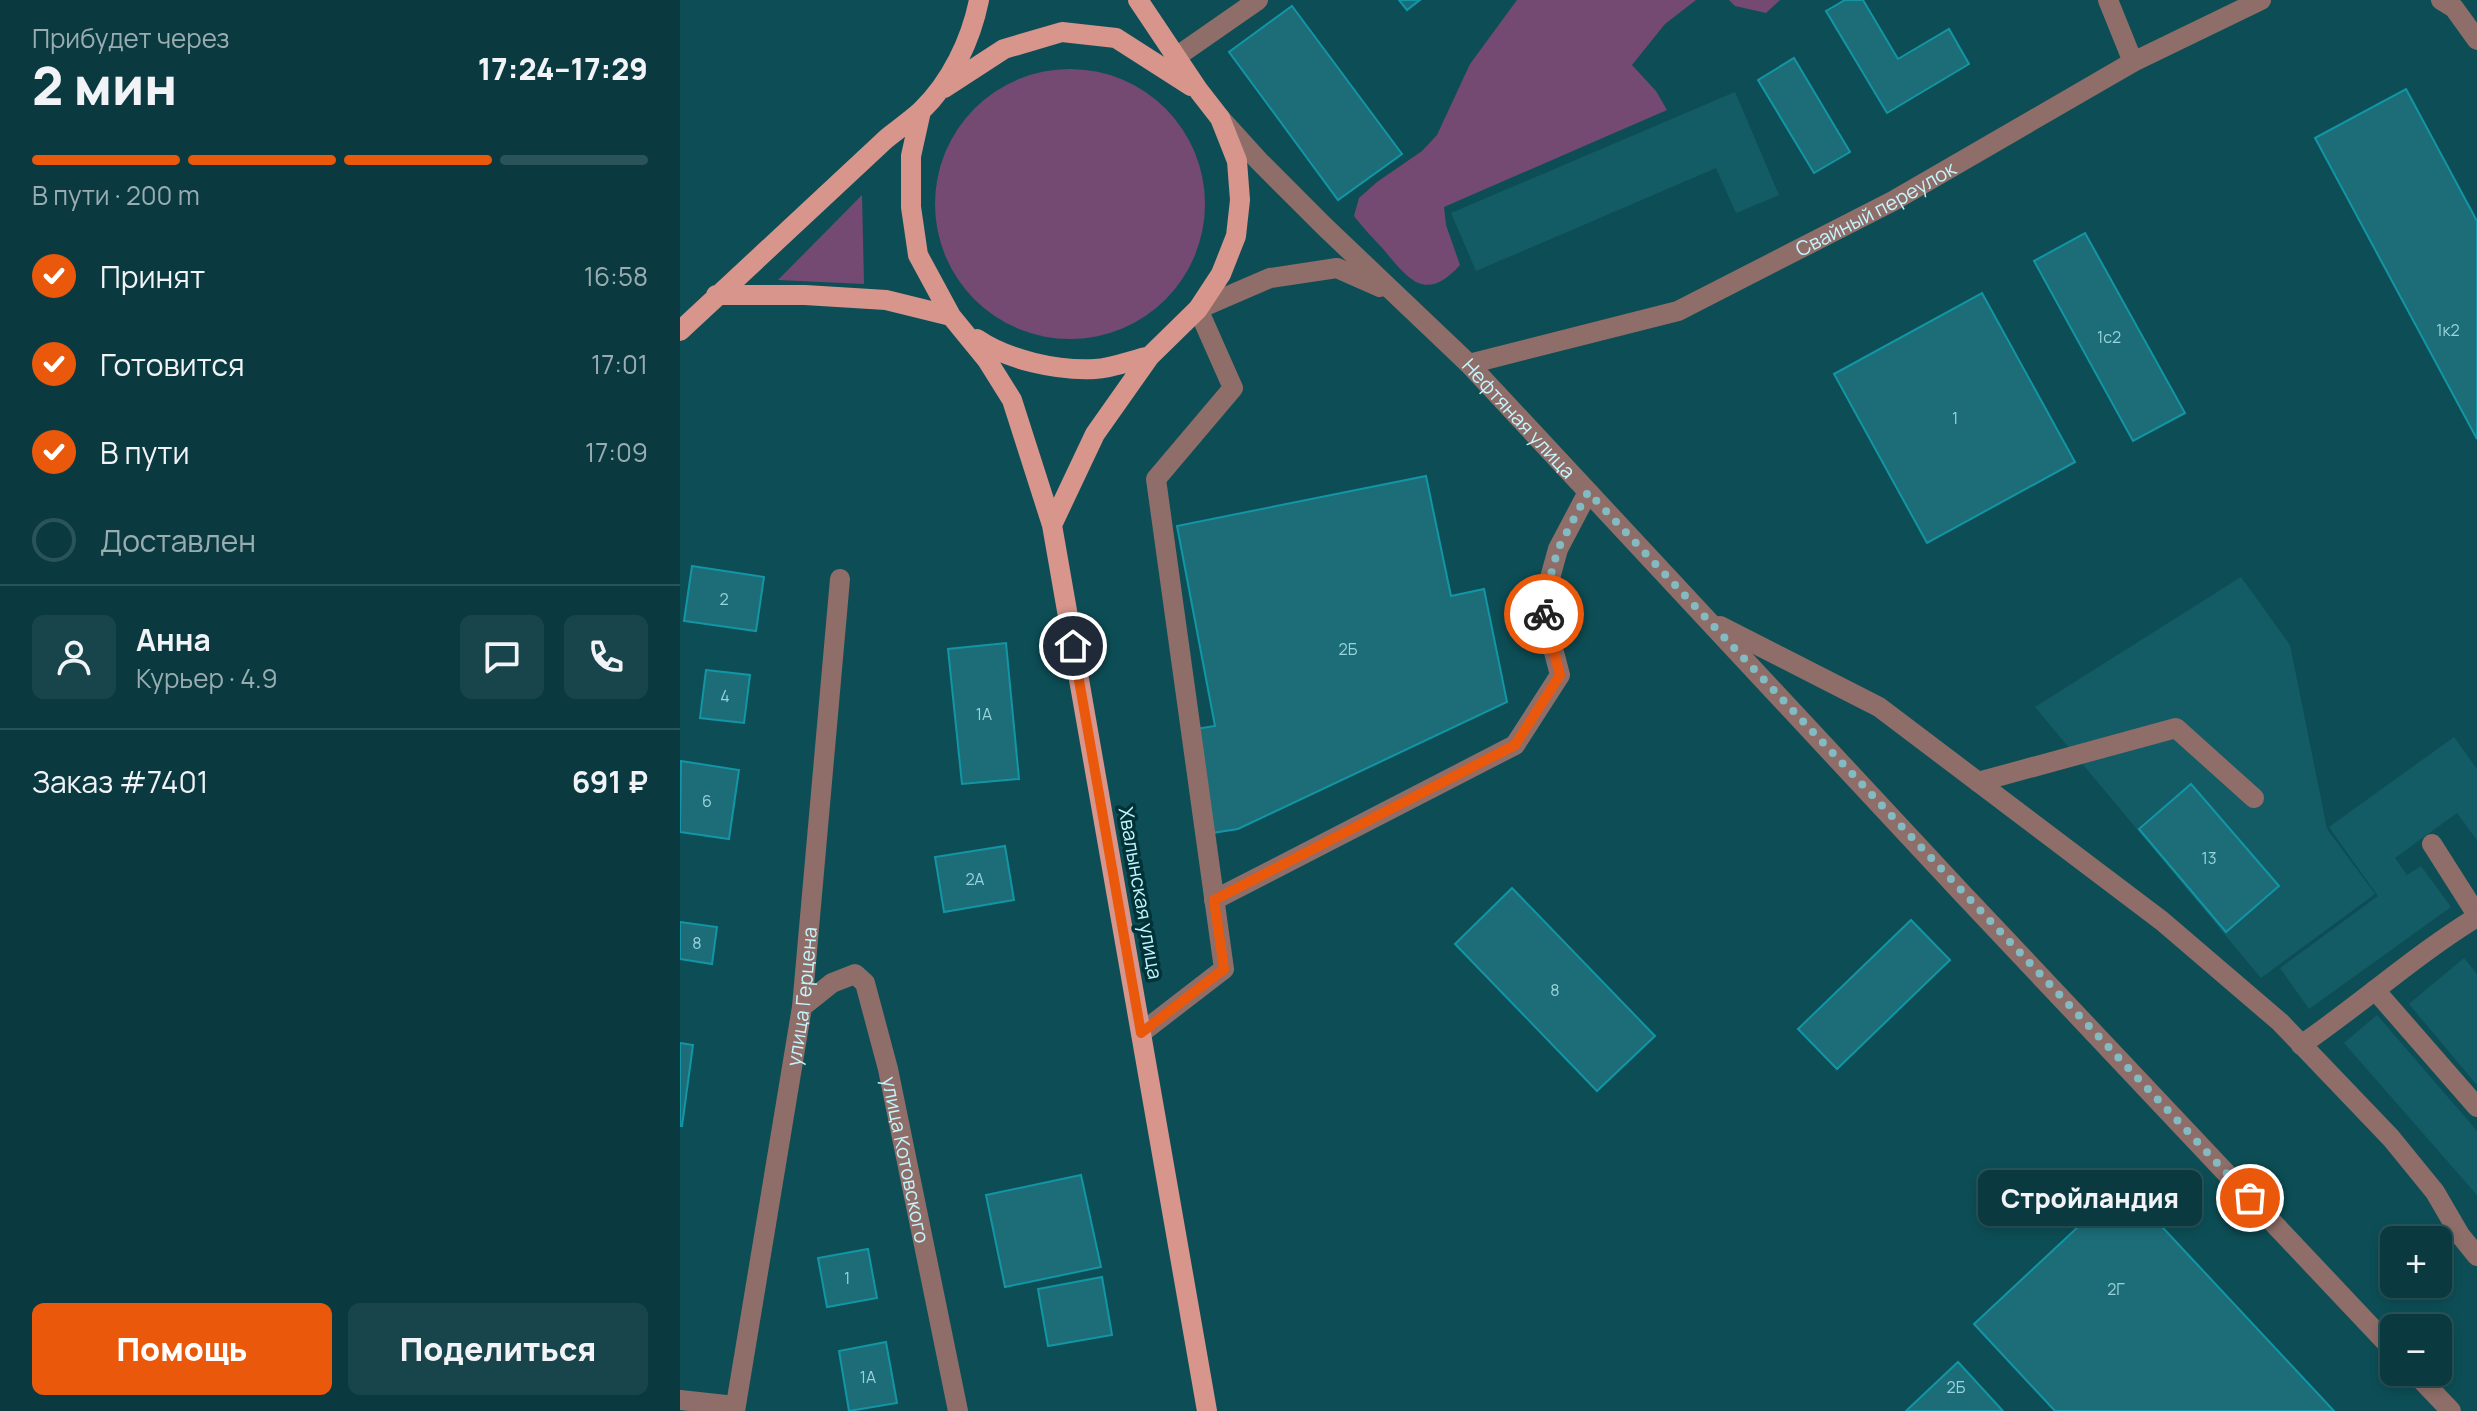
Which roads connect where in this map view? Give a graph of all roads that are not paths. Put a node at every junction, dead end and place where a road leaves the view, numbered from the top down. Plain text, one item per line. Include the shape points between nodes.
1 (979, 0) edge
2 (1138, 0) edge
3 (1258, 0) edge
4 (2108, 0) edge
5 (2261, 0) edge
6 (2441, 0) edge
7 (2477, 40) edge
8 (1176, 57) junction
9 (2133, 62) junction
10 (1199, 91) junction
11 (927, 103) junction
12 (1220, 118) junction
13 (1395, 294) junction
14 (716, 295) junction
15 (1198, 309) junction
16 (951, 316) junction
17 (680, 331) edge
18 (967, 332) junction
19 (1150, 356) junction
20 (1469, 364) junction
21 (1588, 492) junction
22 (1052, 525) junction
23 (840, 579) dead end
24 (1707, 619) junction
25 (1978, 782) junction
26 (2254, 798) dead end
27 (2432, 844) dead end
28 (1214, 900) junction
29 (2477, 916) edge
30 (2375, 990) junction
31 (802, 1007) junction
32 (1141, 1033) junction
33 (2301, 1045) junction
34 (2477, 1107) edge
35 (2477, 1256) edge
36 (2380, 1336) edge
37 (2427, 1386) edge
38 (680, 1400) edge
39 (735, 1408) edge
40 (958, 1411) edge
41 (1207, 1411) edge
42 (2451, 1411) edge

1 - 11 main road via 960,57
2 - 8 main road
3 - 8 street
4 - 9 street
5 - 9 street, Свайный переулок
6 - 7 street via 2454,8
8 - 10 main road
9 - 20 street, Свайный переулок via 1893,201 1678,311
10 - 11 main road via 1116,38 1062,32 1004,49
10 - 12 main road
11 - 14 main road
11 - 16 main road via 911,156 911,207 918,255
12 - 13 street, Нефтяная улица
12 - 15 main road via 1237,161 1236,236 1221,274
13 - 15 street via 1337,268 1270,278
13 - 20 street, Нефтяная улица
14 - 16 main road via 886,300
14 - 17 main road
15 - 19 main road
15 - 28 street via 1233,388 1156,479
16 - 18 main road
18 - 19 main road via 995,351 1045,365 1096,369
18 - 22 main road, Хвалынская улица via 1012,400
19 - 22 main road via 1095,434
20 - 21 street, Нефтяная улица
21 - 24 street, Нефтяная улица
21 - 28 street via 1558,549 1542,607 1560,675 1515,745
22 - 32 main road, Хвалынская улица
23 - 31 street, улица Герцена
24 - 25 street via 1879,707
24 - 36 street, Нефтяная улица
25 - 26 street via 2176,728
25 - 33 street via 2162,921
27 - 29 street
28 - 32 street via 1224,969
29 - 30 street
30 - 33 street
30 - 34 street
31 - 39 street, улица Герцена
31 - 40 street, улица Котовского via 832,983 855,974 865,983 888,1069
32 - 41 main road, Хвалынская улица
33 - 35 street via 2391,1138
37 - 42 street
38 - 39 street

